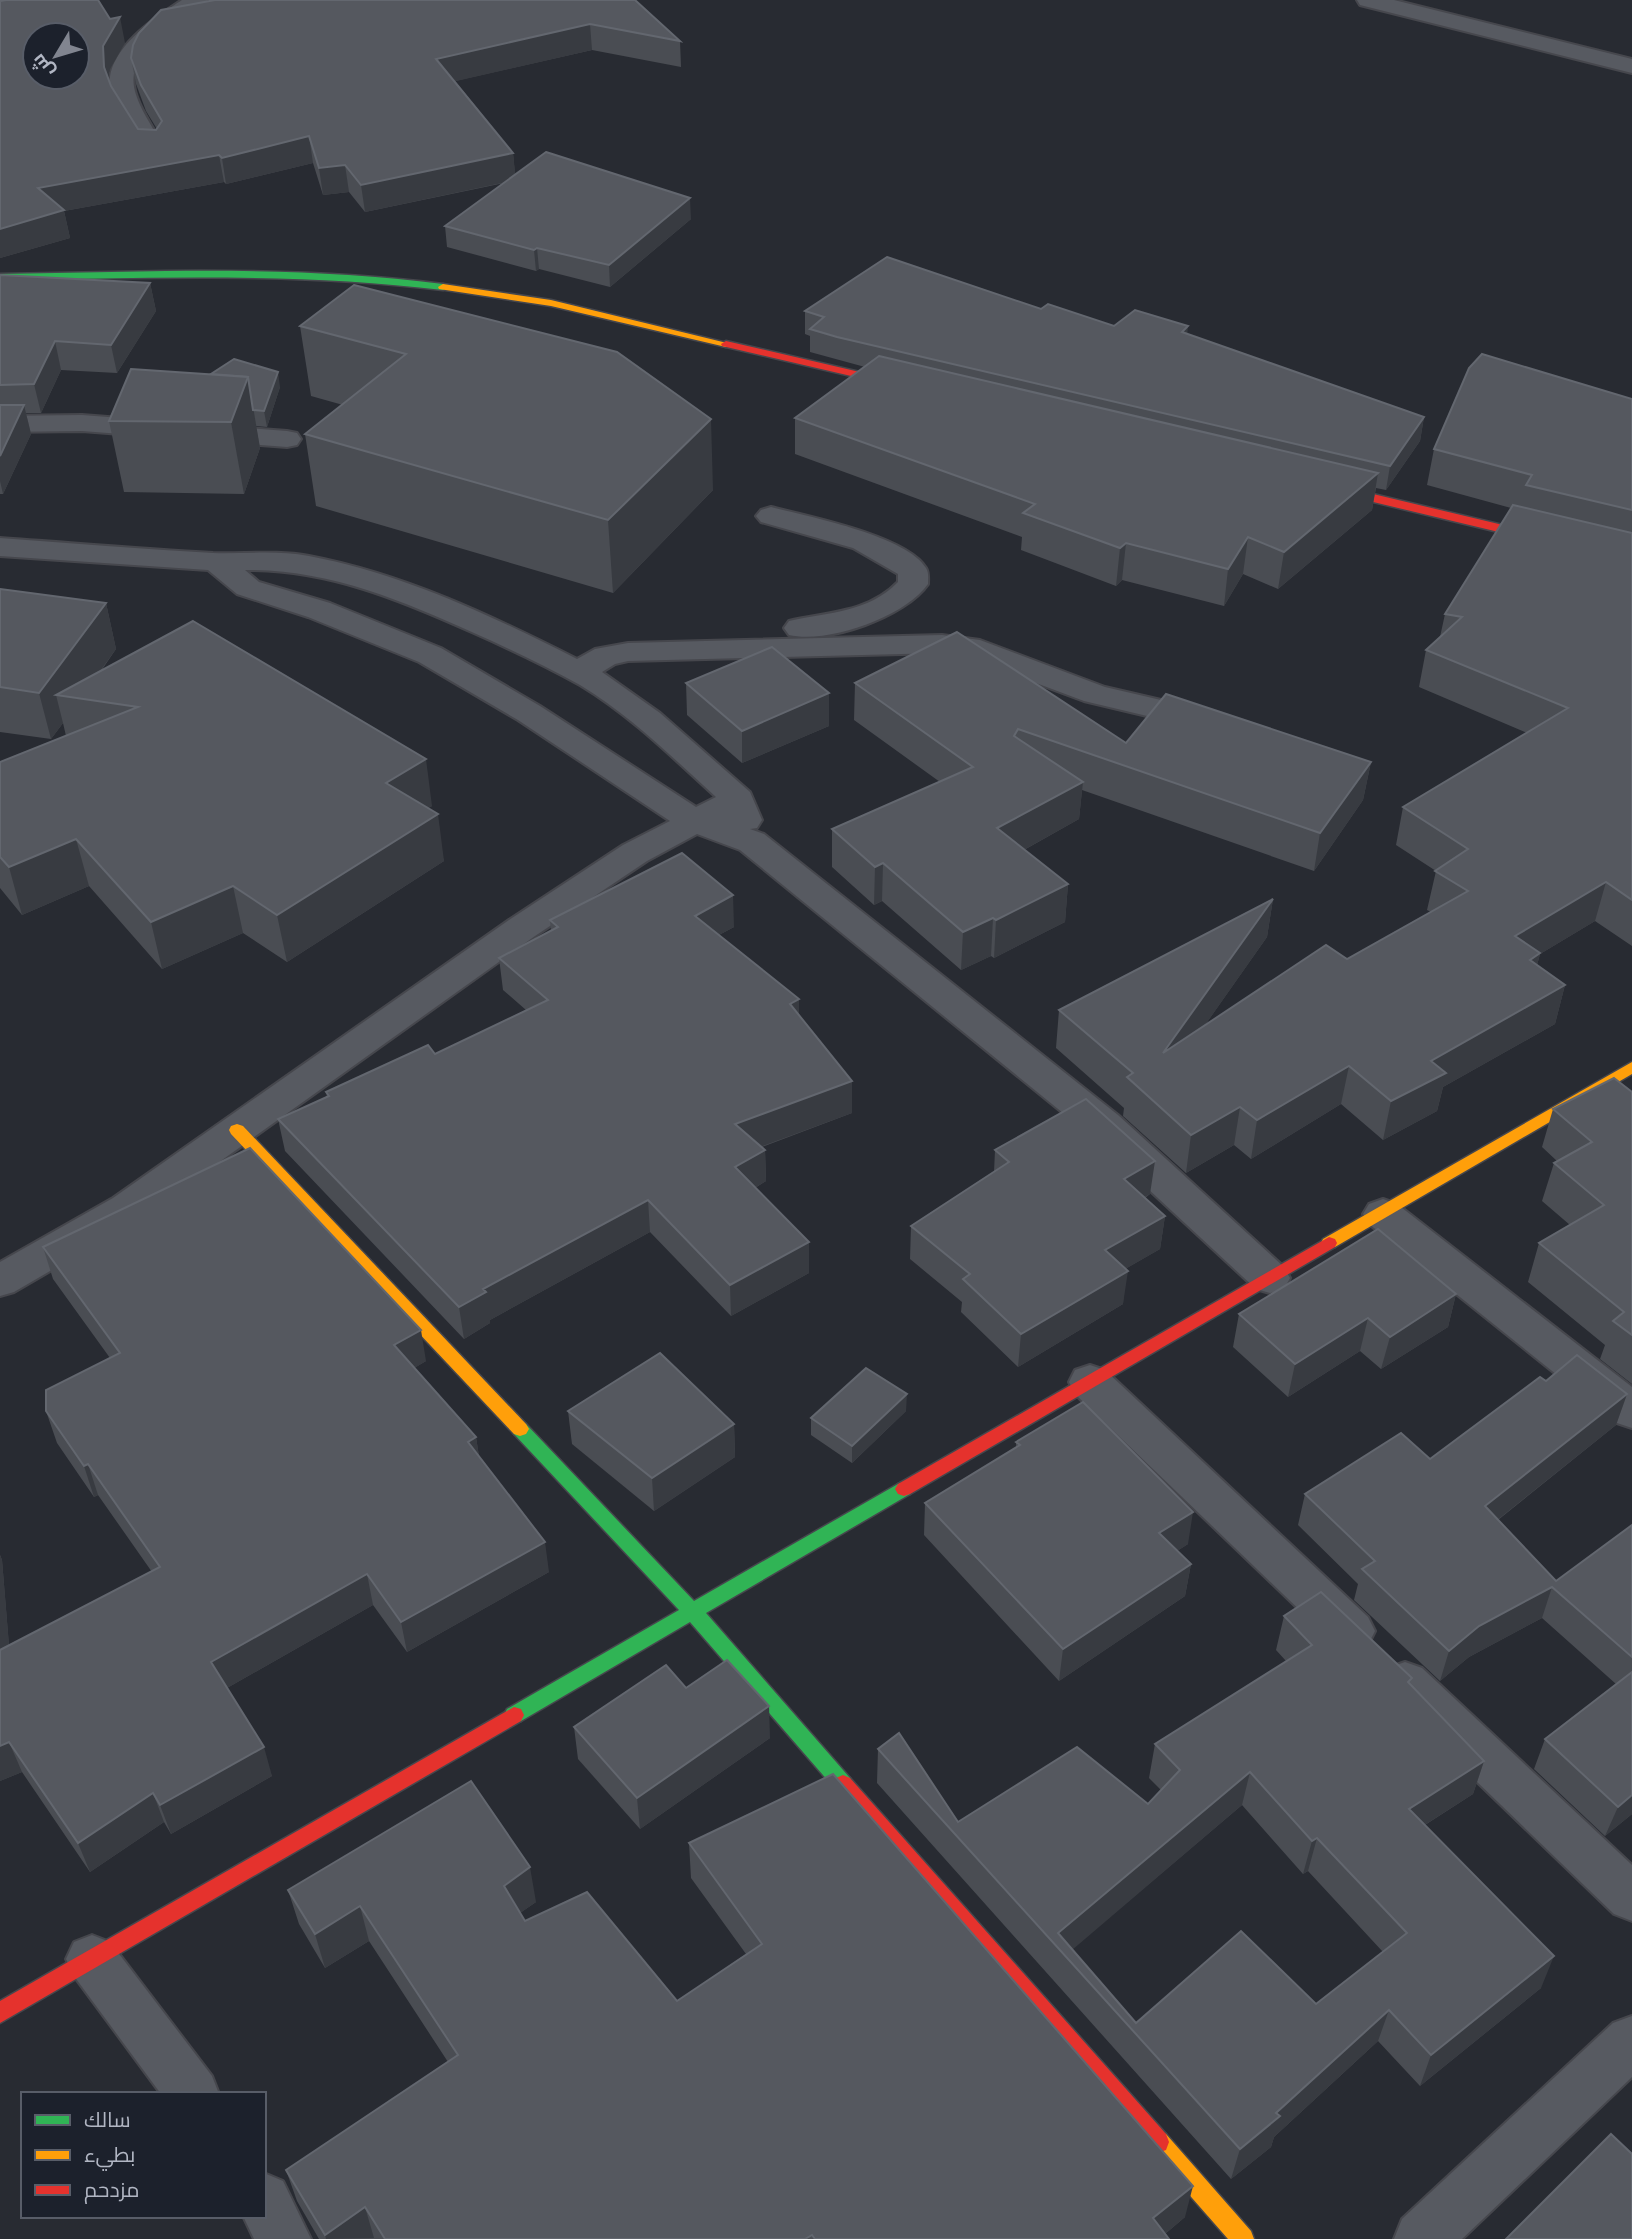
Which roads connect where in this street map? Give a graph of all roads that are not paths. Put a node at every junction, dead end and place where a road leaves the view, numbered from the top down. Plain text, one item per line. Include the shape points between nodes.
1 (197, 0) edge
2 (1368, 0) edge
3 (1632, 66) edge
4 (153, 149) edge
5 (0, 277) edge
6 (924, 390) edge
7 (0, 424) edge
8 (287, 439) dead end
9 (1312, 484) edge
10 (771, 516) dead end
11 (0, 547) edge
12 (1632, 560) edge
13 (216, 562) junction
14 (743, 649) junction
15 (578, 672) junction
16 (1229, 726) edge
17 (738, 799) junction
18 (693, 821) junction
19 (752, 842) junction
20 (1632, 1067) edge
21 (237, 1130) junction
22 (1383, 1214) junction
23 (1270, 1278) junction
24 (0, 1281) edge
25 (1090, 1382) junction
26 (1632, 1411) edge
27 (692, 1611) junction
28 (1632, 1898) edge
29 (92, 1959) junction
30 (0, 2013) edge
31 (1632, 2041) edge
32 (192, 2092) edge
33 (266, 2204) edge
34 (283, 2239) edge
35 (1243, 2239) edge
36 (1422, 2239) edge

1 - 4 street via 127,56 121,86
2 - 3 street
5 - 6 street via 394,279 551,303
7 - 8 street via 82,423
9 - 12 street
10 - 14 street via 861,540 913,570 913,584 903,597 879,610 792,629
11 - 13 street
13 - 15 street via 308,565 377,582 428,601
13 - 18 street via 248,587 430,655 529,712
14 - 15 street via 628,652 595,660
14 - 16 street via 969,647 1095,694
15 - 17 street via 649,720
17 - 18 street
17 - 19 street
18 - 19 street
18 - 21 street via 635,853 522,928
19 - 23 street via 1104,1125
20 - 22 street
21 - 24 street via 127,1208
21 - 27 street
22 - 23 street
22 - 26 street
23 - 25 street
25 - 27 street
25 - 28 street
27 - 29 street
27 - 35 street
29 - 30 street
29 - 32 street
31 - 36 street
33 - 34 street

